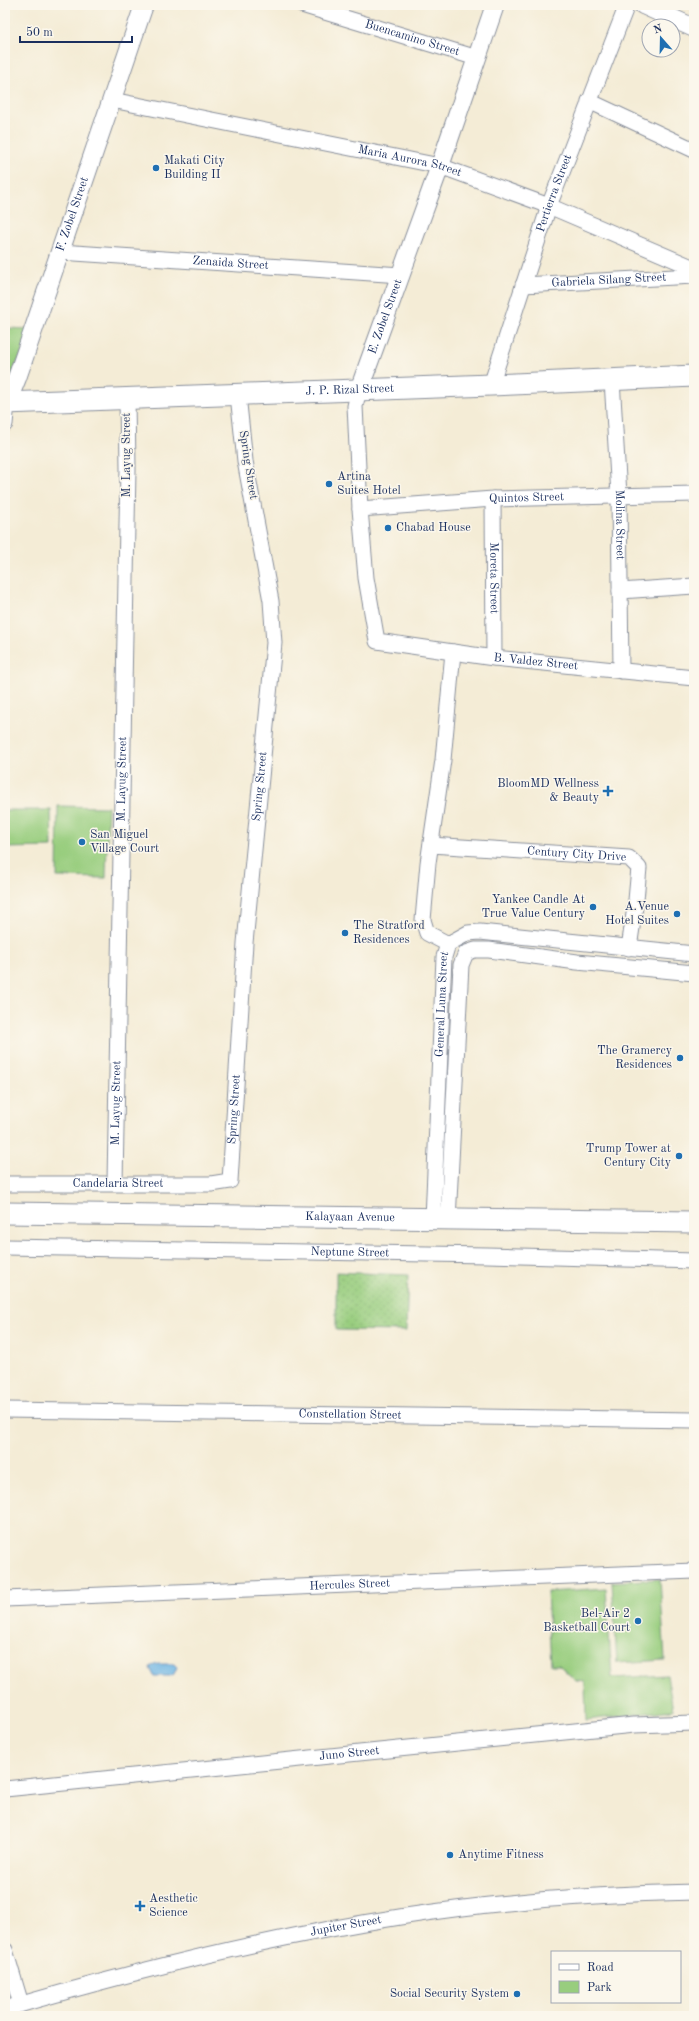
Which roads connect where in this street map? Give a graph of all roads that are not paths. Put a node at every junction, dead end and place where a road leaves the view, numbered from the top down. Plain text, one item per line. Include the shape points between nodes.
1 (302, 5) edge
2 (496, 5) edge
3 (626, 5) edge
4 (643, 5) edge
5 (141, 6) edge
6 (694, 28) edge
7 (477, 58) junction
8 (112, 100) junction
9 (589, 101) junction
10 (694, 150) edge
11 (440, 166) junction
12 (549, 206) junction
13 (60, 252) junction
14 (694, 268) edge
15 (401, 276) junction
16 (694, 276) edge
17 (523, 285) junction
18 (694, 376) edge
19 (612, 380) junction
20 (491, 385) junction
21 (359, 390) junction
22 (238, 395) junction
23 (127, 398) junction
24 (6, 403) edge
25 (5, 424) edge
26 (694, 494) edge
27 (619, 495) junction
28 (493, 499) junction
29 (360, 509) junction
30 (694, 586) edge
31 (620, 591) junction
32 (378, 641) joint
33 (453, 652) junction
34 (494, 658) junction
35 (621, 670) junction
36 (694, 678) edge
37 (431, 845) junction
38 (448, 944) junction
39 (629, 948) junction
40 (662, 951) junction
41 (694, 954) edge
42 (660, 970) junction
43 (694, 973) edge
44 (439, 1081) junction
45 (455, 1082) junction
46 (230, 1181) joint
47 (115, 1183) junction
48 (5, 1184) edge
49 (5, 1214) edge
50 (440, 1219) junction
51 (694, 1222) edge
52 (5, 1247) edge
53 (694, 1262) edge
54 (5, 1410) edge
55 (694, 1420) edge
56 (694, 1571) edge
57 (5, 1599) edge
58 (694, 1723) edge
59 (5, 1789) edge
60 (694, 1892) edge
61 (5, 1950) edge
62 (10, 2004) edge

1 - 7 street, Buencamino Street
2 - 7 street, E. Zobel Street
3 - 9 street, Pertierra Street
4 - 6 street
5 - 8 street, F. Zobel Street
7 - 11 street, E. Zobel Street
8 - 11 street, Maria Aurora Street
8 - 13 street, F. Zobel Street
9 - 10 street
9 - 12 street, Pertierra Street
11 - 12 street, Maria Aurora Street
11 - 15 street, E. Zobel Street
12 - 14 street, Maria Aurora Street
12 - 17 street, Pertierra Street
13 - 15 street, Zenaida Street
13 - 24 street, F. Zobel Street
15 - 21 street, E. Zobel Street
16 - 17 street, Gabriela Silang Street
17 - 20 street, Pertierra Street
18 - 19 main road, J. P. Rizal Street
19 - 20 main road, J. P. Rizal Street
19 - 27 street, Molina Street
20 - 21 main road, J. P. Rizal Street
21 - 22 main road, J. P. Rizal Street
21 - 29 street, E. Zobel Street via 355,406
22 - 23 main road, J. P. Rizal Street
22 - 46 street, Spring Street via 245,461 271,601 274,643 245,943
23 - 24 main road, J. P. Rizal Street
23 - 47 street, M. Layug Street via 128,477
24 - 25 street, F. Zobel Street
26 - 27 street, Quintos Street
27 - 28 street, Quintos Street
27 - 31 street, Molina Street
28 - 29 street, Quintos Street
28 - 34 street, Moreta Street
29 - 32 street, E. Zobel Street via 366,578
30 - 31 street
31 - 35 street, Molina Street
32 - 33 street, B. Valdez Street
33 - 34 street, B. Valdez Street
33 - 37 street via 443,760
34 - 35 street, B. Valdez Street
35 - 36 street, B. Valdez Street
37 - 38 street via 423,920 427,933
37 - 39 street, Century City Drive via 629,858 639,868
38 - 39 street, General Luna Street via 468,933 480,932
38 - 44 street, General Luna Street via 444,957
39 - 40 street, General Luna Street
40 - 41 street, General Luna Street
40 - 42 street
42 - 43 street, General Luna Street
42 - 45 street, General Luna Street via 489,950 470,951 463,957 461,966
44 - 45 street
44 - 50 street, General Luna Street
45 - 50 street, General Luna Street
46 - 47 street, Candelaria Street via 211,1184
47 - 48 street, Candelaria Street
49 - 50 main road, Kalayaan Avenue
50 - 51 main road, Kalayaan Avenue
52 - 53 street, Neptune Street via 487,1254
54 - 55 street, Constellation Street
56 - 57 street, Hercules Street
58 - 59 street, Juno Street via 634,1725
60 - 62 street, Jupiter Street via 542,1900 371,1922 211,1954
61 - 62 street

